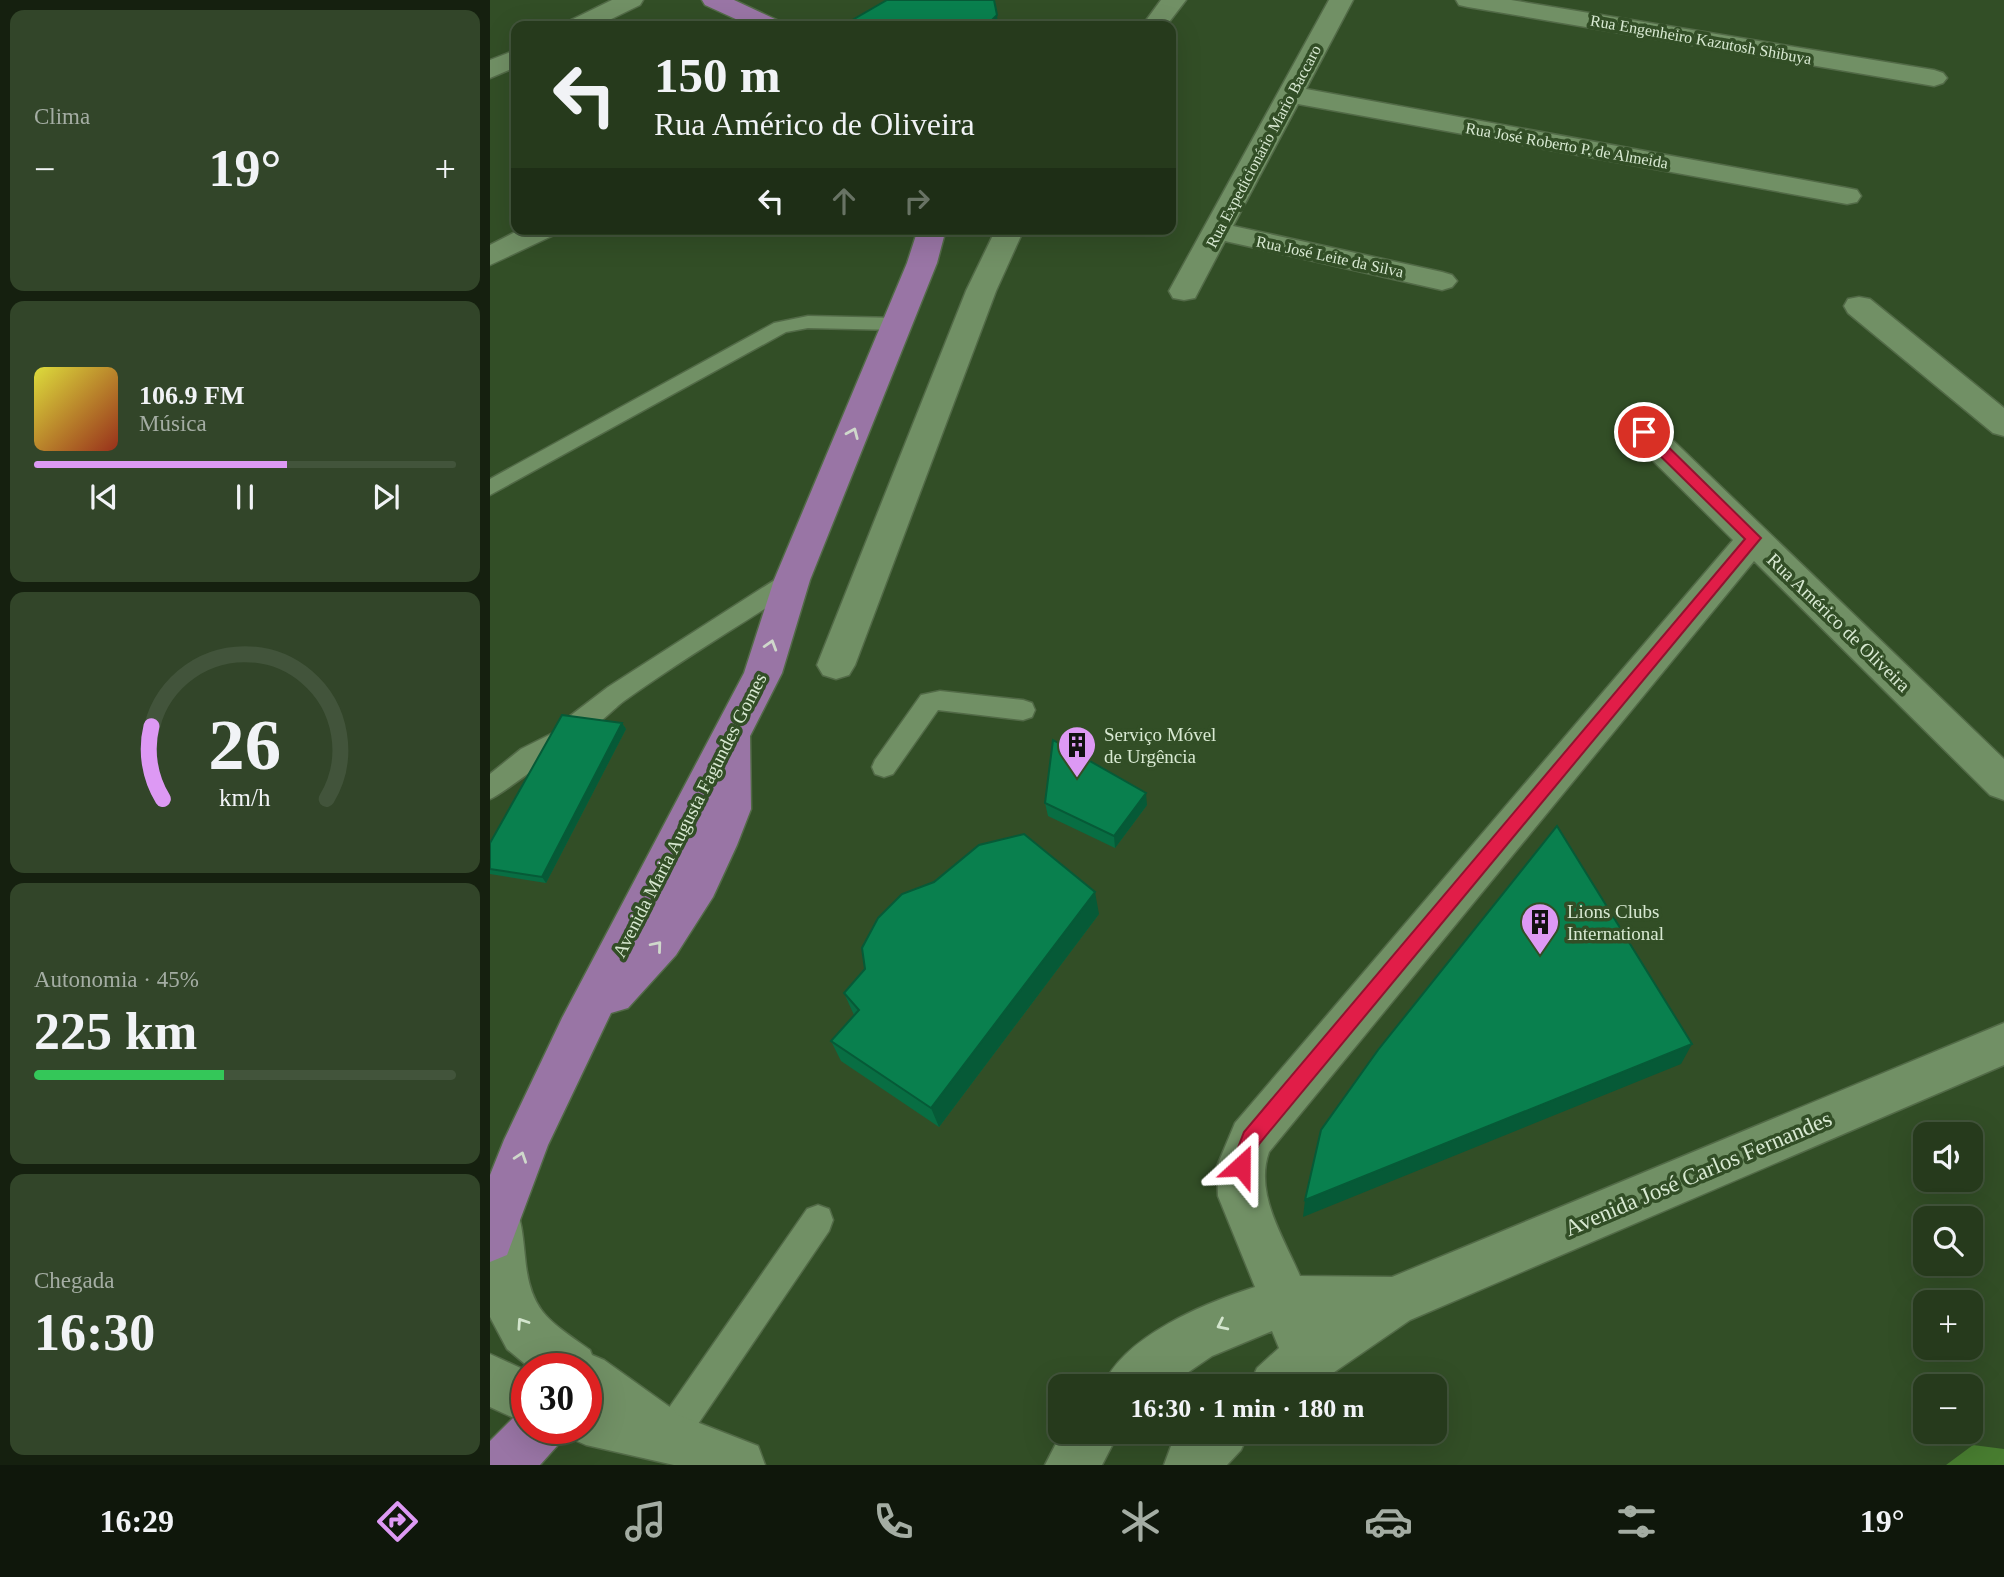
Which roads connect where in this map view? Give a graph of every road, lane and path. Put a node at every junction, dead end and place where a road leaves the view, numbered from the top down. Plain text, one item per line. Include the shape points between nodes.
1 (631, 0) edge
2 (714, 0) edge
3 (1174, 0) edge
4 (1341, 0) edge
5 (1468, 0) edge
6 (588, 21) edge
7 (759, 21) edge
8 (1158, 21) edge
9 (1934, 78) dead end
10 (1288, 94) junction
11 (1847, 196) dead end
12 (1219, 231) junction
13 (532, 235) edge
14 (930, 235) edge
15 (1007, 235) edge
16 (490, 256) edge
17 (1442, 281) dead end
18 (1184, 291) dead end
19 (1859, 306) dead end
20 (898, 324) junction
21 (2004, 425) edge
22 (1644, 432) dead end
23 (490, 488) edge
24 (1754, 538) junction
25 (792, 580) junction
26 (836, 665) dead end
27 (1023, 710) dead end
28 (579, 723) edge
29 (553, 743) edge
30 (884, 767) dead end
31 (2004, 784) edge
32 (490, 789) edge
33 (2004, 1044) edge
34 (818, 1220) dead end
35 (493, 1228) edge
36 (1286, 1301) junction
37 (1392, 1302) junction
38 (553, 1353) edge
39 (1291, 1371) edge
40 (1143, 1374) edge
41 (490, 1380) edge
42 (602, 1389) edge
43 (511, 1390) edge
44 (602, 1422) edge
45 (669, 1437) junction
46 (524, 1444) edge
47 (1085, 1444) edge
48 (1211, 1444) edge
49 (504, 1465) edge
50 (739, 1465) edge
51 (1071, 1465) edge
52 (1190, 1465) edge

1 - 6 street
2 - 7 main road
3 - 8 street
4 - 10 street, Rua Expedicionário Mario Baccaro
5 - 9 street, Rua Engenheiro Kazutosh Shibuya
10 - 11 street, Rua José Roberto P. de Almeida
10 - 12 street, Rua Expedicionário Mario Baccaro
12 - 17 street, Rua José Leite da Silva
12 - 18 street, Rua Expedicionário Mario Baccaro
13 - 16 street
14 - 20 main road, Avenida Maria Augusta Fagundes Gomes
15 - 26 street via 981,291
19 - 21 street
20 - 23 lane via 808,322 781,327
25 -> 20 main road, Avenida Maria Augusta Fagundes Gomes
22 - 24 street, Rua Américo de Oliveira
24 - 31 street, Rua Américo de Oliveira
24 - 36 street via 1251,1139 1241,1166 1242,1196
25 - 28 lane
35 -> 25 main road, Avenida Maria Augusta Fagundes Gomes via 527,1140 578,1032 661,942 698,884 731,809 732,732 763,673
27 - 30 lane via 930,702
29 - 32 lane
33 - 37 street, Avenida José Carlos Fernandes
34 - 45 lane
38 -> 35 street via 525,1331 514,1312
36 - 37 street, Avenida José Carlos Fernandes
36 - 39 street
36 -> 40 street, Avenida José Carlos Fernandes via 1194,1338
37 - 39 street, Avenida José Carlos Fernandes
41 - 43 street
42 - 45 street
44 - 45 street
45 - 50 street
46 - 49 main road
47 - 51 street
48 - 52 street

